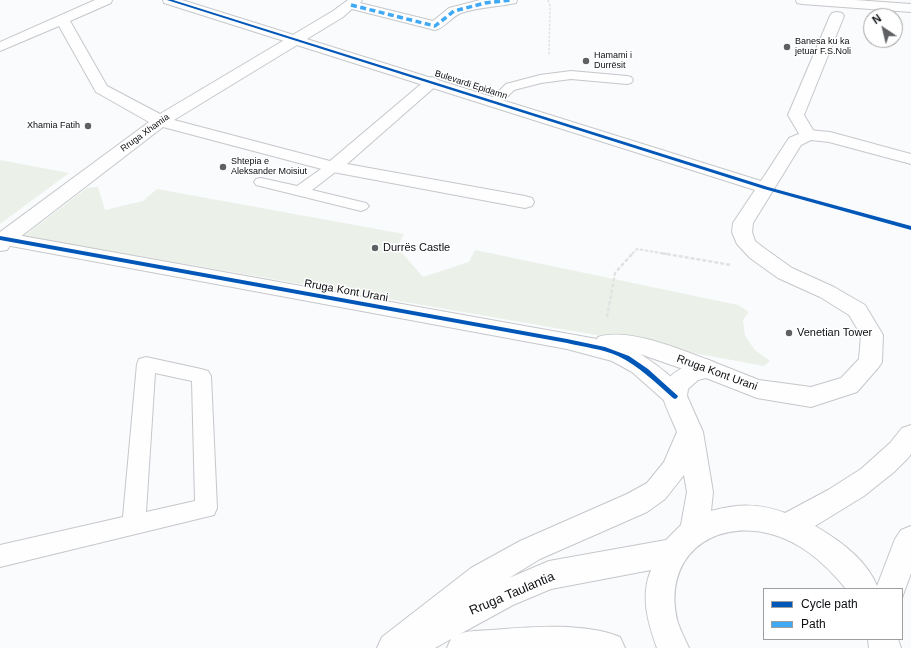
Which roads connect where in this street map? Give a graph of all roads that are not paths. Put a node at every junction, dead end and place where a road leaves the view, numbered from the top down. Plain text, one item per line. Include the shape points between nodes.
1 (106, 0) edge
2 (170, 0) edge
3 (511, 0) edge
4 (802, 0) edge
5 (353, 3) edge
6 (911, 8) edge
7 (837, 16) dead end
8 (62, 20) junction
9 (295, 39) junction
10 (0, 47) edge
11 (627, 80) dead end
12 (432, 82) junction
13 (494, 102) junction
14 (160, 121) junction
15 (808, 135) junction
16 (911, 159) edge
17 (333, 167) junction
18 (261, 182) dead end
19 (766, 188) junction
20 (300, 191) junction
21 (525, 202) dead end
22 (361, 206) dead end
23 (1, 241) edge
24 (567, 341) junction
25 (706, 368) junction
26 (676, 396) junction
27 (690, 432) junction
28 (911, 435) edge
29 (134, 525) junction
30 (786, 527) junction
31 (694, 531) junction
32 (911, 539) edge
33 (673, 552) junction
34 (0, 556) edge
35 (863, 588) edge
36 (891, 588) edge
37 (393, 648) edge
38 (406, 648) edge
39 (463, 648) edge
40 (609, 648) edge
41 (673, 648) edge

1 - 8 street
2 - 9 street, Bulevardi Epidamn
3 - 5 street via 479,4 454,11 435,26
4 - 6 street
5 - 9 street, Rruga Xhamia
7 - 15 street via 796,115
8 - 10 street
8 - 14 street via 101,89
9 - 12 street, Bulevardi Epidamn
9 - 14 street, Rruga Xhamia
11 - 13 lane via 570,75 547,78 510,87
12 - 13 street, Bulevardi Epidamn
12 - 17 street
13 - 19 street, Bulevardi Epidamn
14 - 17 street
14 - 23 street, Rruga Xhamia
15 - 16 street via 830,137
15 - 19 street, Rruga Kont Urani via 795,142
17 - 20 lane
17 - 21 street
18 - 20 lane
19 - 25 street, Rruga Kont Urani via 743,223 742,232 747,244 785,273 827,292 857,310 872,335 870,362 849,385 811,397 757,389
20 - 22 lane
23 - 24 street, Rruga Kont Urani
24 - 25 street, Rruga Kont Urani via 643,346
24 - 26 street, Rruga Kont Urani via 627,358
25 - 26 street via 690,374 678,385
26 - 27 street, Rruga Kont Urani
27 - 31 street, Rruga Kont Urani via 700,492
27 - 37 street via 674,469 656,491 637,503 530,550 481,578
28 - 30 street via 872,476 848,494
29 - 29 lane via 206,508 201,376 146,364
29 - 34 lane
30 - 31 street via 761,519 737,518 714,522
30 - 35 street via 815,542 837,559
31 - 33 street via 682,540
32 - 36 street via 905,548
33 - 38 street, Rruga Taulantia via 549,575 503,595
33 - 41 street via 662,576 660,605 667,636
39 - 40 street via 532,642

